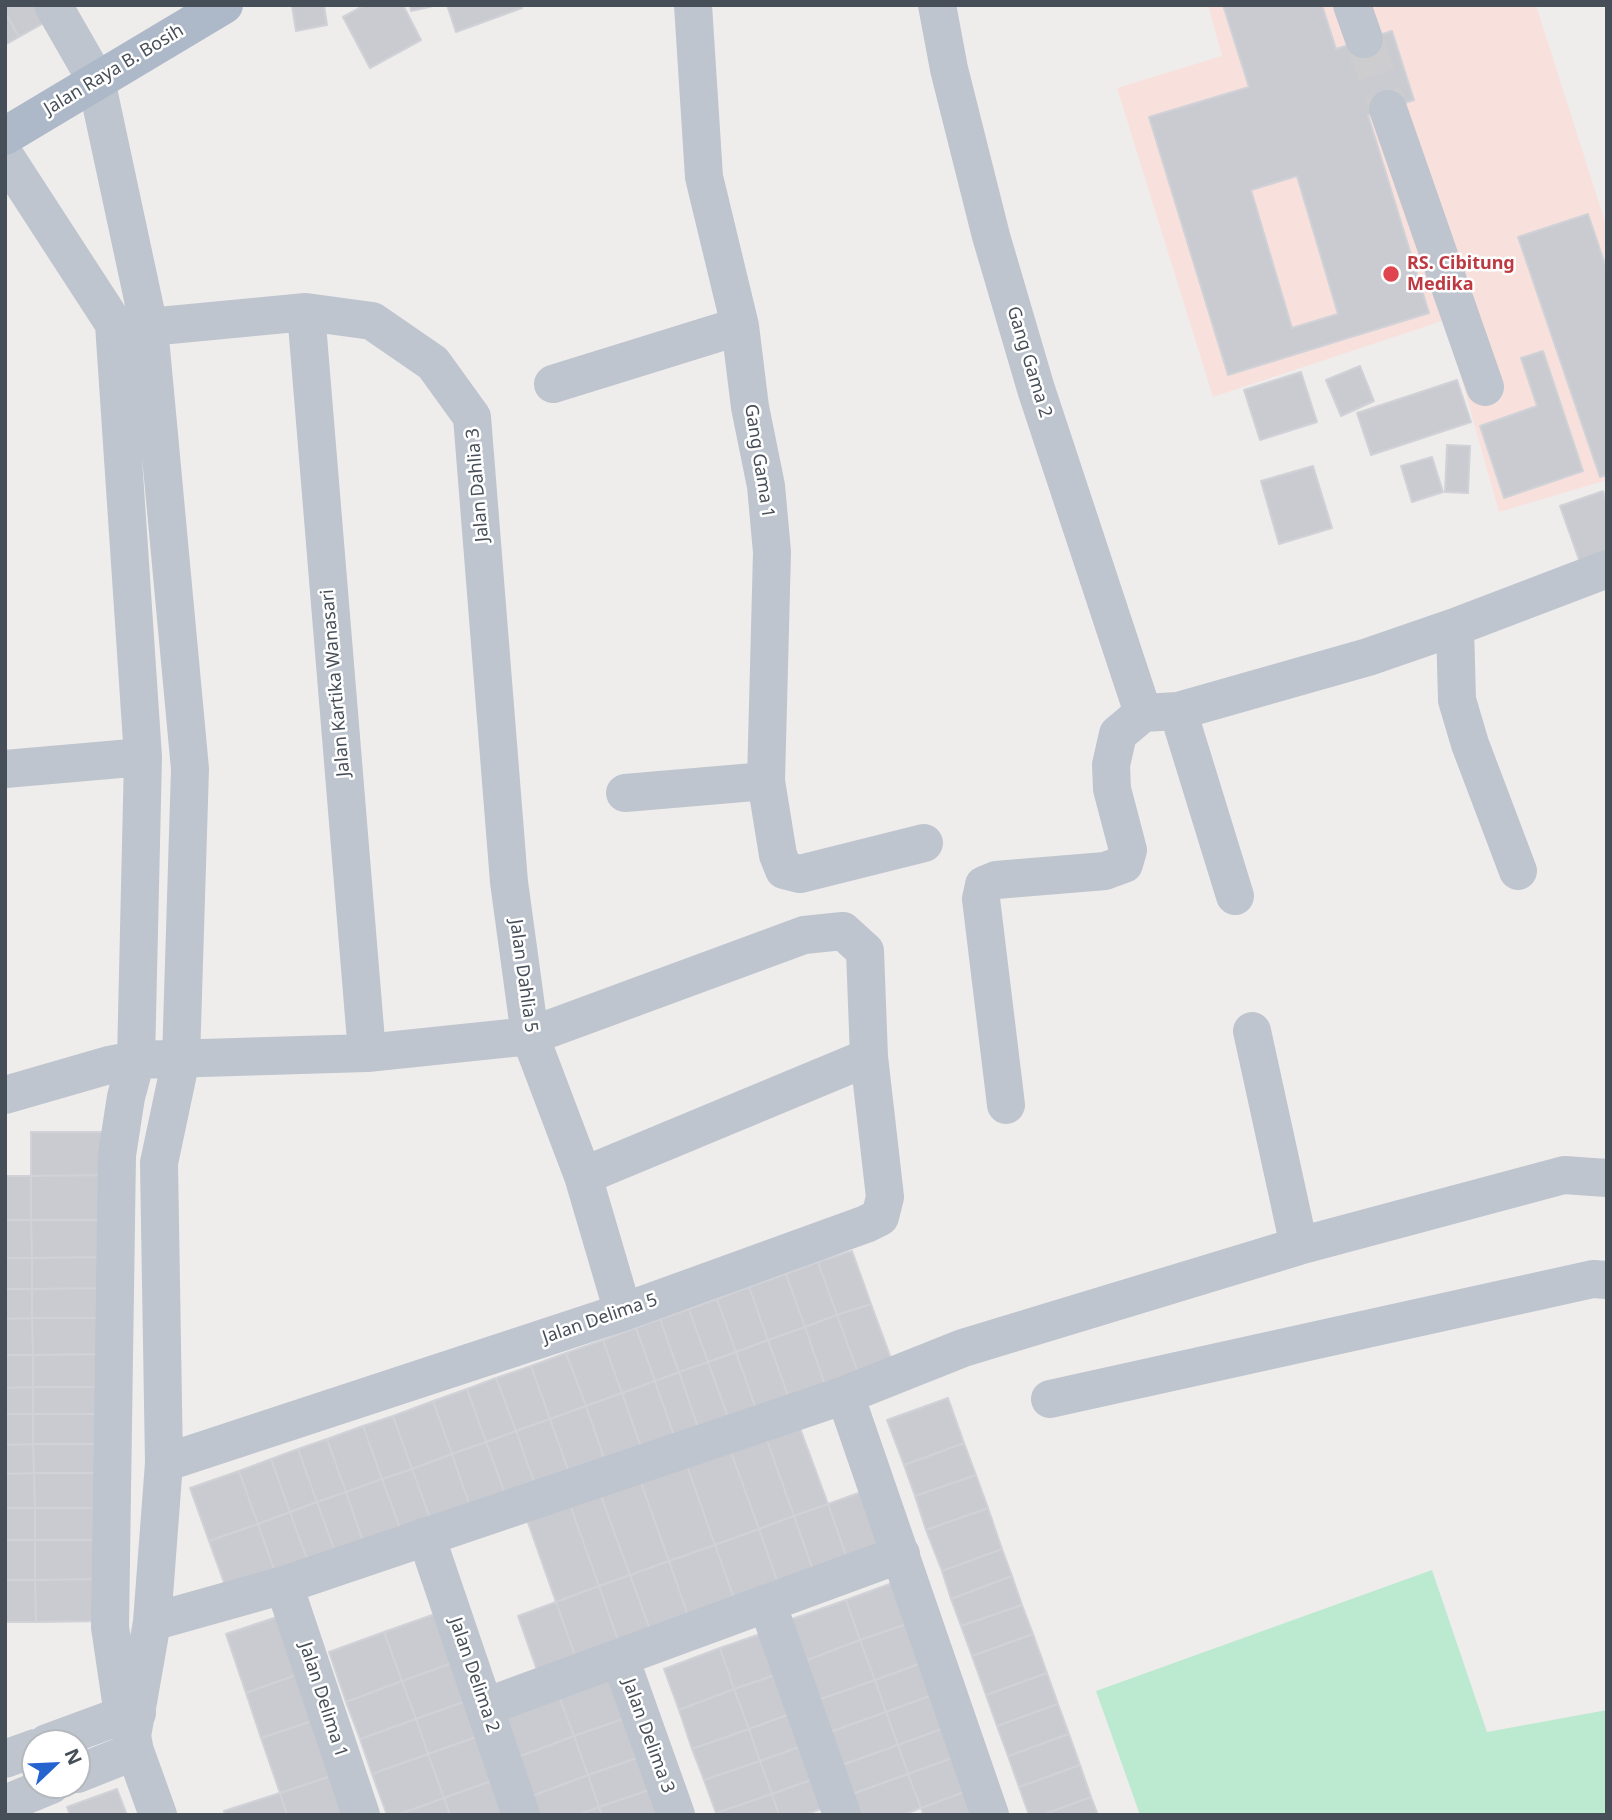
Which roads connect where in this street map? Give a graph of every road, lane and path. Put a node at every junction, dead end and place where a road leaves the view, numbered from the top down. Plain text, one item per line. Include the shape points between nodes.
1 (53, 5) edge
2 (224, 5) edge
3 (693, 5) edge
4 (937, 5) edge
5 (96, 80) junction
6 (1388, 109) tunnel mouth
7 (5, 136) edge
8 (5, 156) edge
9 (306, 312) junction
10 (132, 326) junction
11 (740, 326) junction
12 (553, 384) dead end
13 (1485, 387) dead end
14 (1607, 569) edge
15 (1455, 627) junction
16 (493, 667) joint
17 (1161, 712) junction
18 (143, 757) junction
19 (5, 769) edge
20 (766, 781) junction
21 (625, 793) dead end
22 (924, 843) dead end
23 (1518, 872) dead end
24 (1235, 895) dead end
25 (1252, 1031) dead end
26 (530, 1036) junction
27 (367, 1053) junction
28 (869, 1057) junction
29 (181, 1059) junction
30 (136, 1060) junction
31 (5, 1095) edge
32 (1006, 1105) dead end
33 (583, 1176) junction
34 (1607, 1178) edge
35 (1299, 1246) junction
36 (1607, 1280) edge
37 (623, 1312) junction
38 (845, 1395) junction
39 (1050, 1399) dead end
40 (164, 1464) junction
41 (426, 1536) junction
42 (901, 1554) junction
43 (285, 1584) junction
44 (767, 1603) junction
45 (152, 1622) junction
46 (620, 1658) junction
47 (485, 1707) junction
48 (132, 1729) junction
49 (91, 1736) edge
50 (91, 1763) edge
51 (158, 1815) edge
52 (361, 1815) edge
53 (521, 1815) edge
54 (676, 1815) edge
55 (842, 1815) edge
56 (990, 1815) edge

1 - 5 street
2 - 5 main road, Jalan Raya B. Bosih
3 - 11 street, Gang Gama 1 via 704,177
4 - 17 street, Gang Gama 2 via 991,236 1037,389
5 - 7 main road, Jalan Raya B. Bosih
5 - 10 street
6 - 13 street
8 - 10 street
9 - 10 street, Jalan Dahlia 3
9 - 16 street, Jalan Dahlia 3 via 372,321 433,363 472,417
9 - 27 street, Jalan Kartika Wanasari
10 - 18 street
10 - 29 street via 190,769
11 - 12 street
11 - 20 street, Gang Gama 1 via 772,552
14 - 15 street
15 - 17 street via 1368,657
15 - 23 street via 1457,700
16 - 26 street, Jalan Dahlia 5 via 509,882
17 - 24 street, Gang Gama 2
17 - 32 street via 1118,734 1111,765 1112,789 1128,850 1124,864 1105,871 996,880 984,885 981,899
18 - 19 street
18 - 30 street
20 - 21 street
20 - 22 street, Gang Gama 1 via 784,870 800,874
25 - 35 street
26 - 27 street, Jalan Delima 5
26 - 28 street, Jalan Delima 5 via 804,935 843,931 865,951
26 - 33 street, Jalan Dahlia 5
27 - 29 street, Jalan Delima 5
28 - 33 street
28 - 37 street, Jalan Delima 5 via 885,1197 880,1217
29 - 30 street, Jalan Delima 5
29 - 40 street via 159,1163
30 - 31 street, Jalan Delima 5
30 - 48 street via 117,1155 110,1627
33 - 37 street, Jalan Dahlia 5
34 - 35 street via 1564,1175
35 - 38 street via 963,1348
36 - 39 street via 1593,1279
37 - 40 street, Jalan Delima 5
38 - 41 street
38 - 42 street
40 - 45 street
41 - 43 street
41 - 47 street, Jalan Delima 2
42 - 44 street
42 - 56 street
43 - 45 street
43 - 52 street, Jalan Delima 1
44 - 46 street
44 - 55 street
45 - 48 street
46 - 47 street
46 - 54 street, Jalan Delima 3
47 - 53 street, Jalan Delima 2
48 - 49 street
48 - 50 street
48 - 51 street

